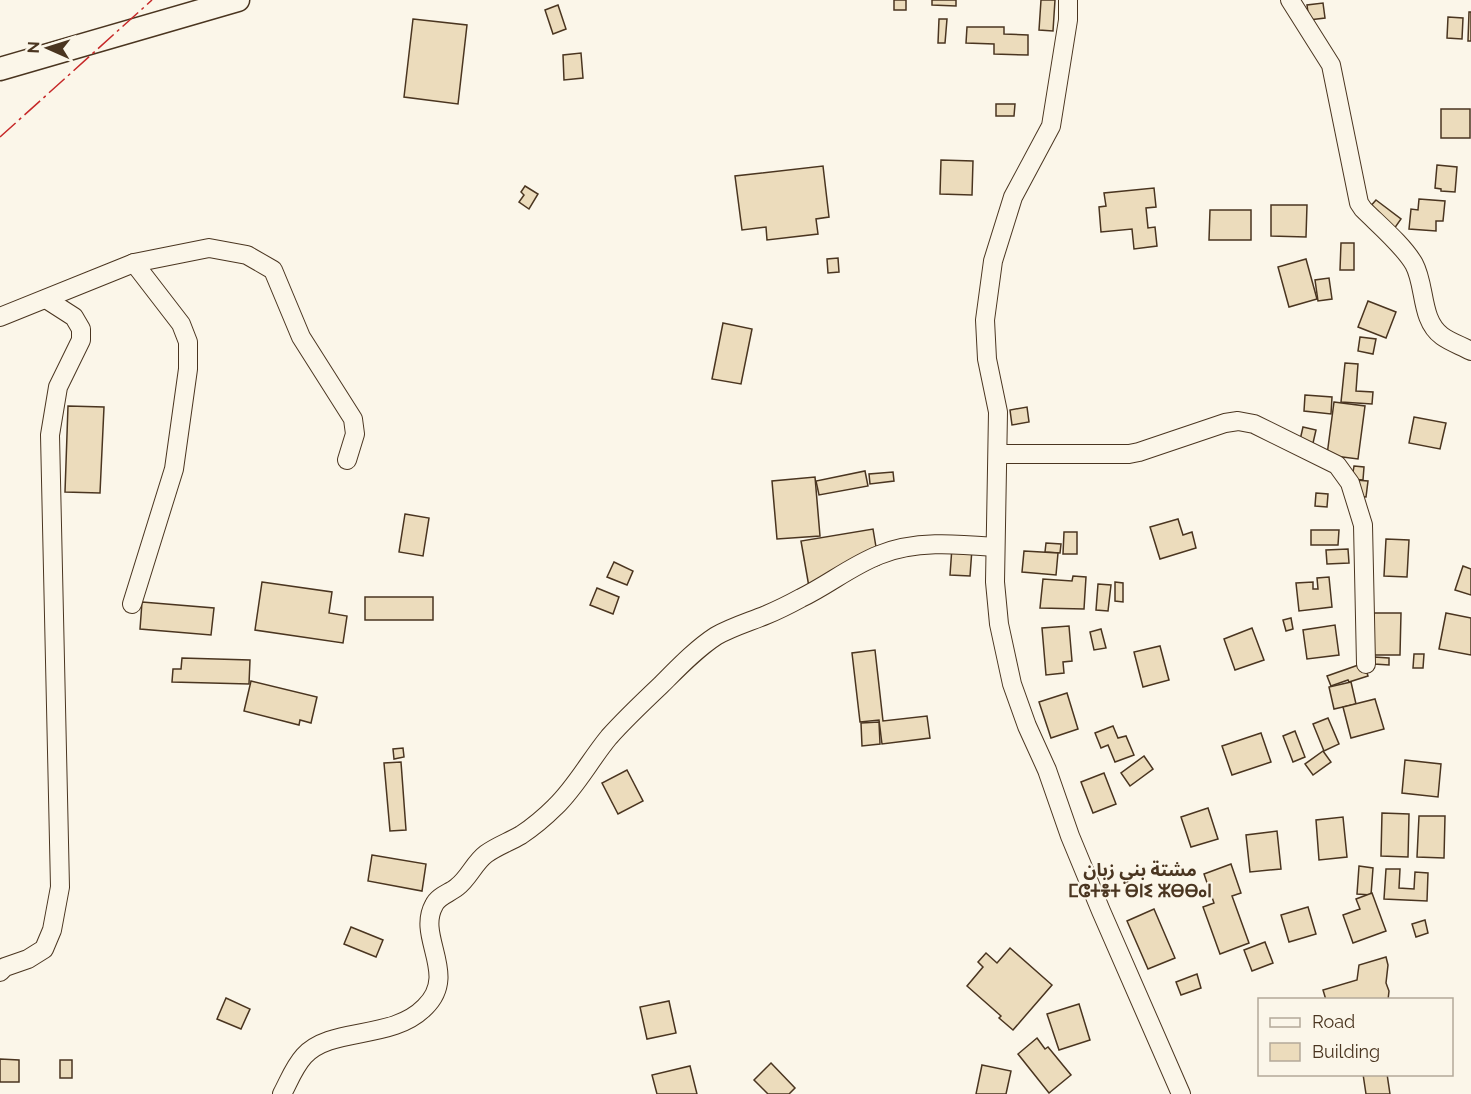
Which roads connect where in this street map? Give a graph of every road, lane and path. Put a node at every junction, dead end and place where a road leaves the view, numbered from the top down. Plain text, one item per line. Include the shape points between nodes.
1 (237, 0) edge
2 (1068, 0) edge
3 (1290, 0) edge
4 (0, 69) edge
5 (134, 262) junction
6 (46, 299) junction
7 (0, 317) edge
8 (1471, 351) edge
9 (998, 454) junction
10 (347, 460) dead end
11 (995, 547) junction
12 (132, 604) dead end
13 (1366, 664) dead end
14 (0, 972) edge
15 (282, 1094) edge
16 (1181, 1094) edge

1 - 4 main road
2 - 9 street via 1051,126 1013,197 993,261 985,320 987,359 998,412
3 - 8 street via 1331,65 1359,203 1408,254 1419,276 1427,315 1434,328
5 - 6 street
5 - 10 street via 209,248 247,255 273,270 302,337 353,419 355,434
5 - 12 street via 181,324 188,342 188,369 174,469
6 - 7 street
6 - 14 street via 74,317 81,329 81,340 58,387 50,435 60,887 44,949
9 - 11 street
9 - 13 street via 1129,454 1238,421 1254,424 1337,465 1350,483 1363,525
11 - 15 street via 906,547 879,555 704,645 608,738 555,808 520,836 483,856 458,887 434,905 430,923 439,979 426,1006 409,1020 388,1029 320,1045 306,1054
11 - 16 street via 999,624 1012,684 1070,836

